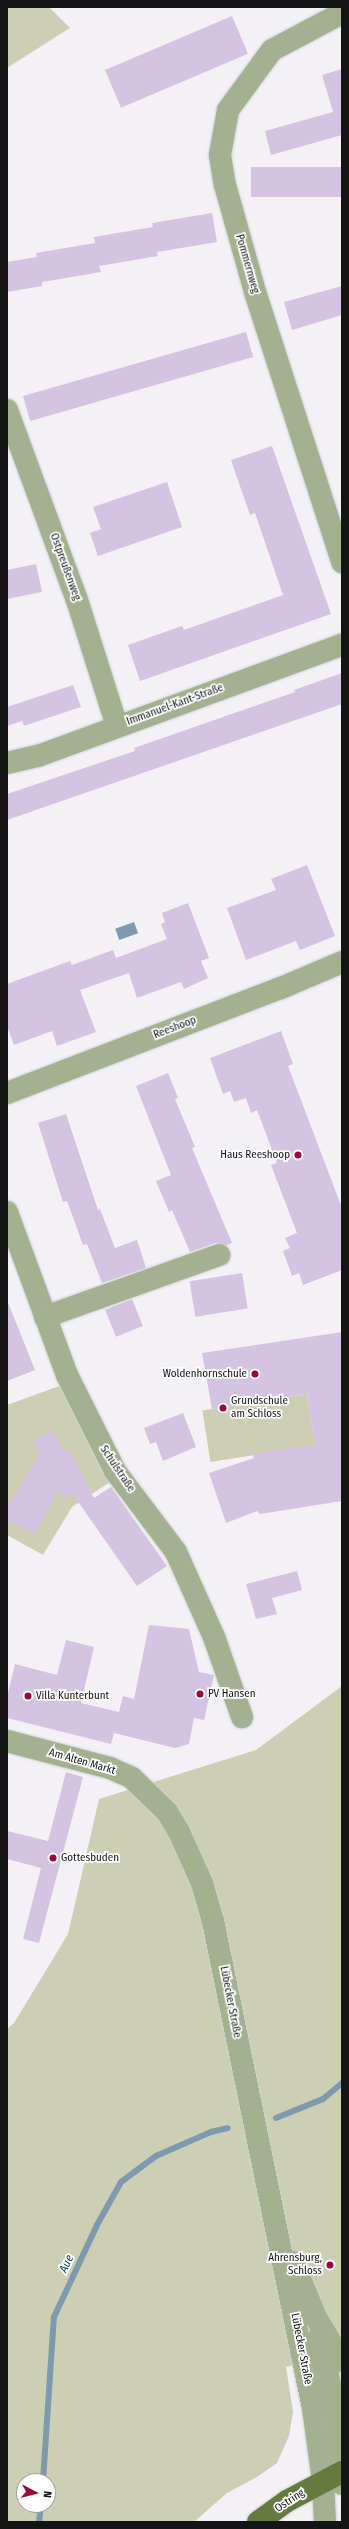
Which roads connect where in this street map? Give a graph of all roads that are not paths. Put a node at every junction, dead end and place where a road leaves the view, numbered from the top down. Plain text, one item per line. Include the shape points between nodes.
1 (342, 13) edge
2 (7, 410) edge
3 (342, 562) edge
4 (342, 645) edge
5 (117, 726) junction
6 (7, 764) edge
7 (342, 962) edge
8 (7, 1093) edge
9 (7, 1212) edge
10 (219, 1255) dead end
11 (45, 1317) junction
12 (242, 1717) dead end
13 (7, 1742) edge
14 (167, 1812) joint
15 (271, 2198) junction
16 (317, 2319) junction
17 (342, 2361) edge
18 (337, 2477) edge
19 (258, 2522) edge
20 (325, 2522) edge

1 - 3 street, Pommernweg via 272,50 228,110 220,155 225,185 256,295
2 - 5 street, Ostpreußenweg via 77,600
4 - 5 street, Immanuel-Kant-Straße
5 - 6 street, Immanuel-Kant-Straße via 38,756
7 - 8 street, Reeshoop
9 - 11 street, Schulstraße
10 - 11 street
11 - 12 street, Schulstraße via 67,1375 101,1446 115,1471 179,1558 214,1638
13 - 14 street, Am Alten Markt via 110,1768 132,1778
14 - 15 street, Lübecker Straße via 179,1832 205,1890
15 - 16 street, Lübecker Straße
15 - 18 street, Lübecker Straße via 313,2408
16 - 17 street, Lübecker Straße
16 - 18 street, Lübecker Straße via 336,2421
18 - 19 main road, Ostring via 287,2501
18 - 20 street

